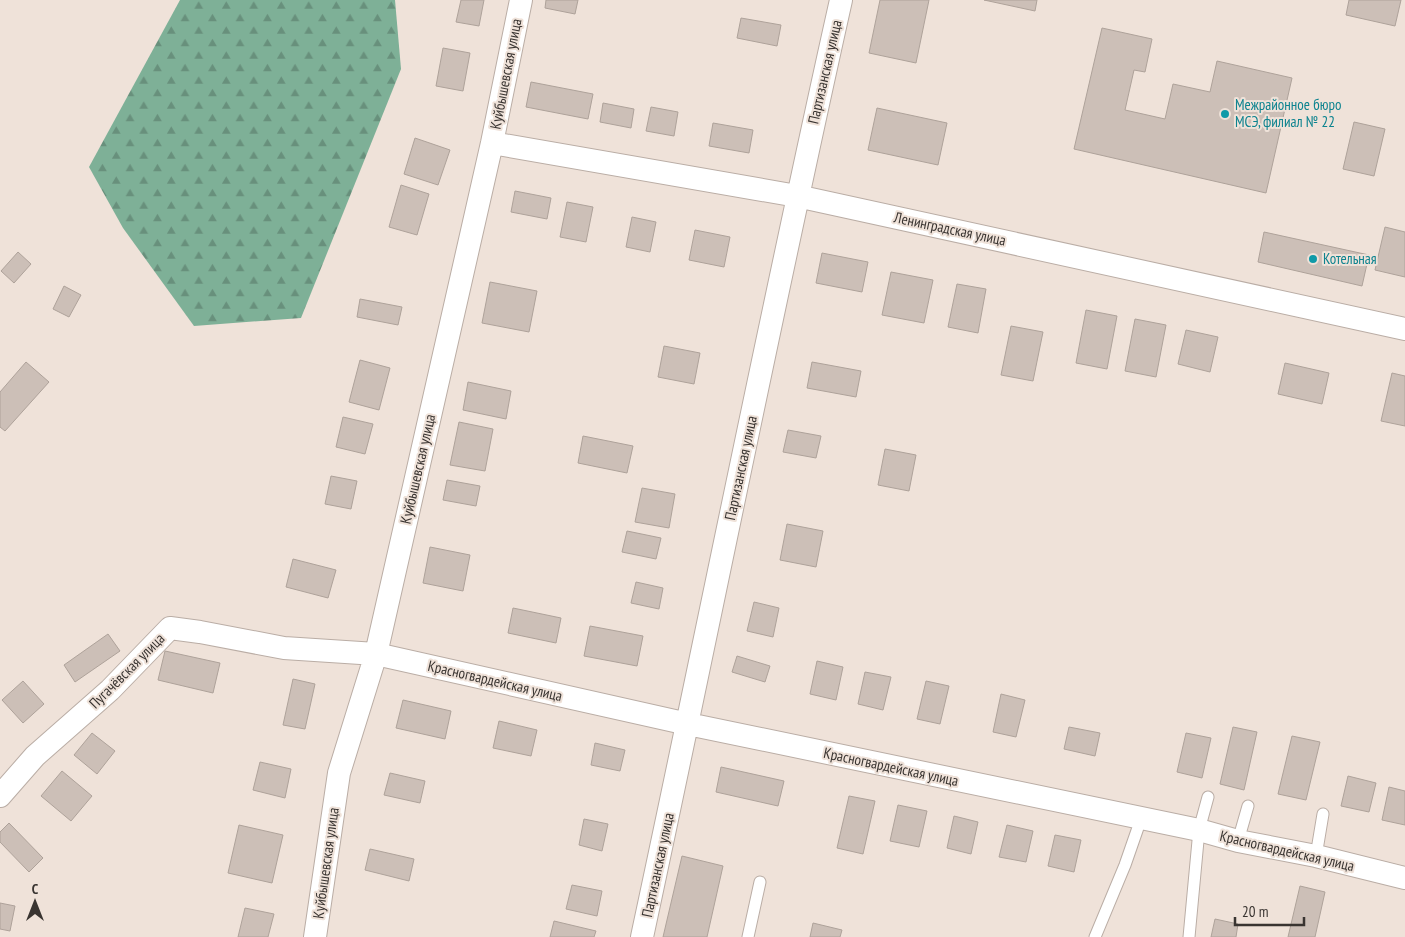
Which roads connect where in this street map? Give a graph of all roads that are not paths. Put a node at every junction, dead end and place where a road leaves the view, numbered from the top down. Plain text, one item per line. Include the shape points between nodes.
1 (521, 0) edge
2 (841, 0) edge
3 (492, 143) junction
4 (797, 196) junction
5 (1405, 329) edge
6 (376, 654) junction
7 (688, 724) junction
8 (0, 796) edge
9 (1208, 797) dead end
10 (1248, 806) dead end
11 (1323, 814) dead end
12 (1141, 819) junction
13 (1199, 830) junction
14 (1238, 841) junction
15 (1316, 856) junction
16 (1405, 878) edge
17 (760, 882) dead end
18 (315, 937) edge
19 (642, 937) edge
20 (748, 937) edge
21 (1095, 937) edge
22 (1188, 937) edge

1 - 3 street, Куйбышевская улица
2 - 4 street, Партизанская улица
3 - 4 street, Ленинградская улица
3 - 6 street, Куйбышевская улица
4 - 5 street, Ленинградская улица
4 - 7 street, Партизанская улица
6 - 7 street, Красногвардейская улица
6 - 8 street, Пугачёвская улица via 284,648 170,628 110,690 35,756
6 - 18 street, Куйбышевская улица via 339,773
7 - 12 street, Красногвардейская улица
7 - 19 street, Партизанская улица
9 - 13 lane
10 - 14 lane
11 - 15 lane
12 - 13 street, Красногвардейская улица
12 - 21 lane
13 - 14 street, Красногвардейская улица
13 - 22 lane
14 - 15 street, Красногвардейская улица
15 - 16 street, Красногвардейская улица
17 - 20 lane

